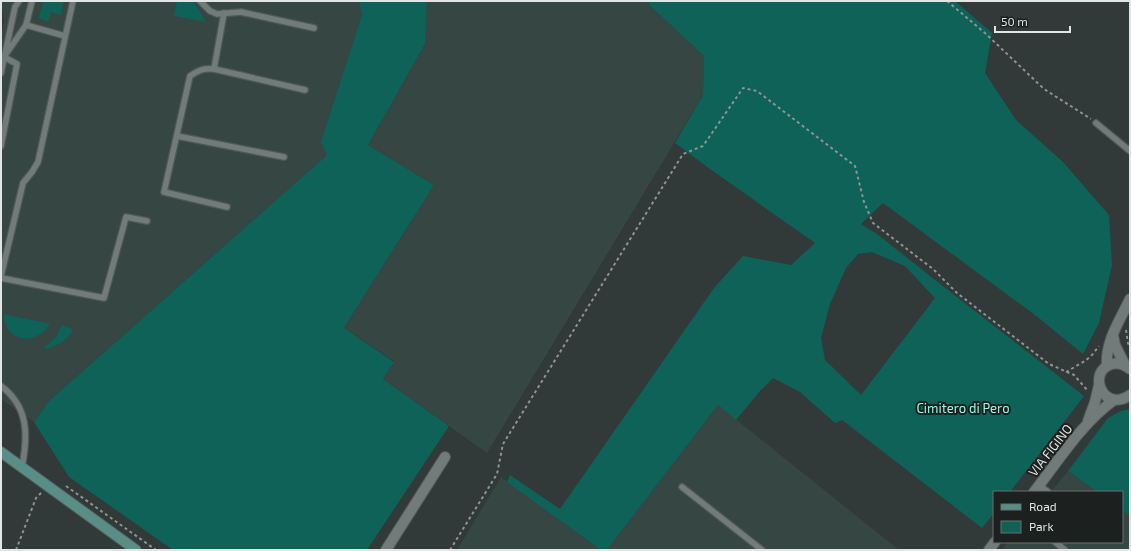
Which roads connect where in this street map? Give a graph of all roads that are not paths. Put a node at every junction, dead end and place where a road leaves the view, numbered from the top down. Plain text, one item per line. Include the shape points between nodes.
1 (19, 1) edge
2 (32, 1) edge
3 (73, 1) edge
4 (200, 1) edge
5 (14, 4) edge
6 (224, 13) junction
7 (26, 25) junction
8 (314, 28) dead end
9 (66, 36) junction
10 (4, 57) junction
11 (214, 69) junction
12 (1, 73) edge
13 (305, 90) dead end
14 (1096, 123) road end
15 (177, 136) junction
16 (1, 146) edge
17 (1130, 151) edge
18 (284, 157) dead end
19 (227, 207) dead end
20 (147, 221) dead end
21 (1, 277) edge
22 (1130, 299) edge
23 (1112, 346) junction
24 (1107, 366) junction
25 (1127, 367) edge
26 (1099, 385) junction
27 (1, 386) edge
28 (1125, 398) edge
29 (1086, 424) junction
30 (1, 452) edge
31 (445, 457) dead end
32 (22, 467) junction
33 (682, 487) dead end
34 (1036, 488) edge
35 (1056, 543) edge
36 (136, 550) edge
37 (386, 550) edge
38 (762, 550) edge
39 (1066, 550) edge

1 - 5 lane
2 - 7 lane
3 - 9 lane
4 - 6 lane via 210,11
5 - 10 lane
6 - 8 lane via 241,12
6 - 11 lane
7 - 9 lane
7 - 10 lane
9 - 21 lane via 38,162 23,183
10 - 12 lane
10 - 16 lane via 18,64
11 - 13 lane
11 - 15 lane via 200,69 190,76
14 - 17 lane
15 - 18 lane
15 - 19 lane via 164,192
20 - 21 lane via 126,217 104,298
22 - 23 street via 1113,333
23 - 24 street, VIA FIGINO via 1106,357
23 - 25 street
24 - 25 street via 1115,364
24 - 26 street, VIA FIGINO via 1100,374
26 - 28 street via 1104,395
26 - 29 street, VIA FIGINO via 1096,402
27 - 32 lane via 14,397 23,415 26,435
28 - 29 street, VIA FIGINO via 1105,407
29 - 34 street, VIA FIGINO
30 - 32 street
31 - 37 street
32 - 36 street
33 - 38 lane
35 - 39 lane

